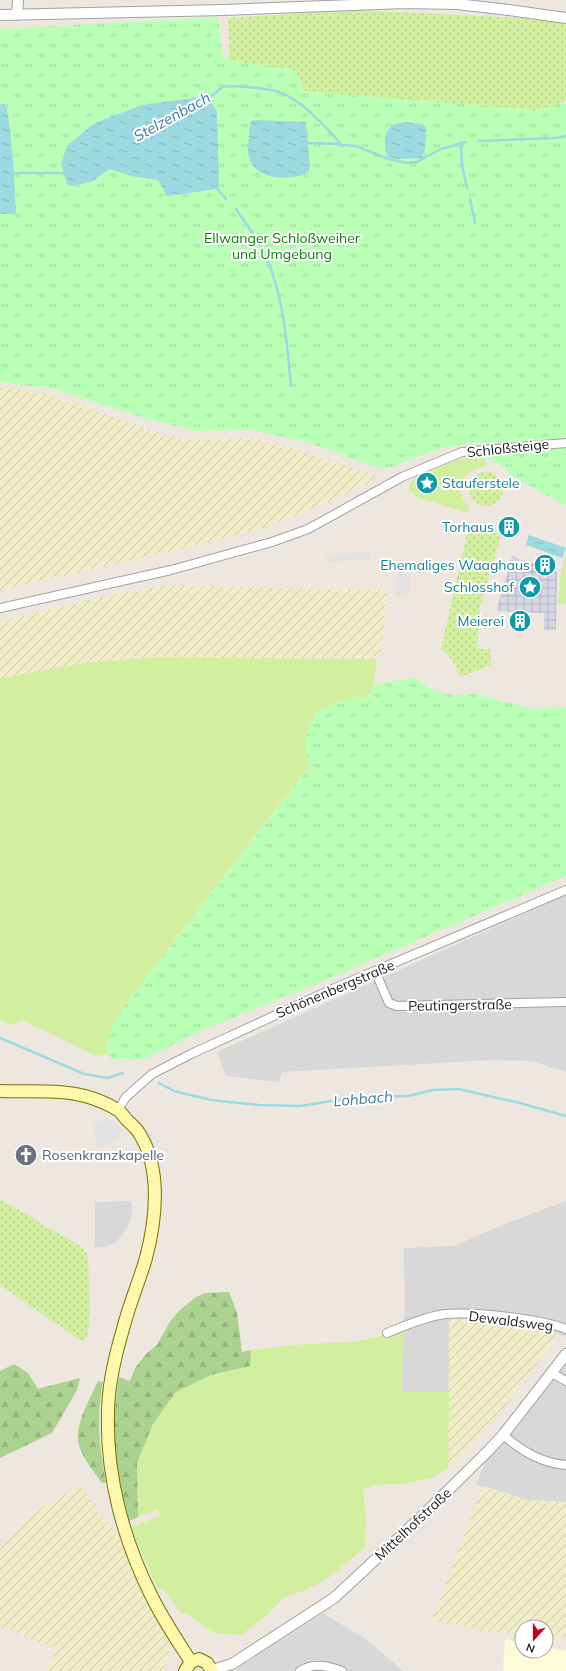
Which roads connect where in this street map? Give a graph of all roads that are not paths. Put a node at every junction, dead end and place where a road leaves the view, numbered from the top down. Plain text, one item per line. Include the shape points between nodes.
1 (18, 0) edge
2 (0, 15) edge
3 (17, 15) junction
4 (566, 18) edge
5 (566, 443) edge
6 (0, 608) edge
7 (566, 890) edge
8 (375, 971) junction
9 (566, 1002) edge
10 (0, 1091) edge
11 (118, 1110) junction
12 (566, 1329) edge
13 (387, 1333) dead end
14 (566, 1354) edge
15 (552, 1373) junction
16 (566, 1381) edge
17 (503, 1435) junction
18 (566, 1465) edge
19 (188, 1666) edge
20 (229, 1667) edge
21 (212, 1671) edge
22 (300, 1671) edge
23 (342, 1671) edge

1 - 3 street
2 - 3 street
3 - 4 street via 405,3 457,4
5 - 6 street, Schloßsteige via 462,452 402,477 308,529 239,552 171,570
7 - 8 street, Schönenbergstraße
8 - 9 street, Peutingerstraße via 389,1003 396,1006
8 - 11 street, Schönenbergstraße via 233,1033 152,1074 126,1097
10 - 11 main road via 64,1092 85,1096
11 - 19 main road via 139,1133 148,1154 154,1181 154,1197 146,1258 123,1327 109,1392 112,1476 132,1551 150,1594
12 - 13 street, Dewaldsweg via 531,1320 444,1314
14 - 15 street, Mittelhofstraße
15 - 16 street
15 - 17 street, Mittelhofstraße
17 - 18 street via 538,1459
17 - 20 street, Mittelhofstraße via 450,1490 334,1598
19 - 21 main road via 195,1660 204,1660
20 - 21 street, Mittelhofstraße
22 - 23 street via 307,1666 325,1665

